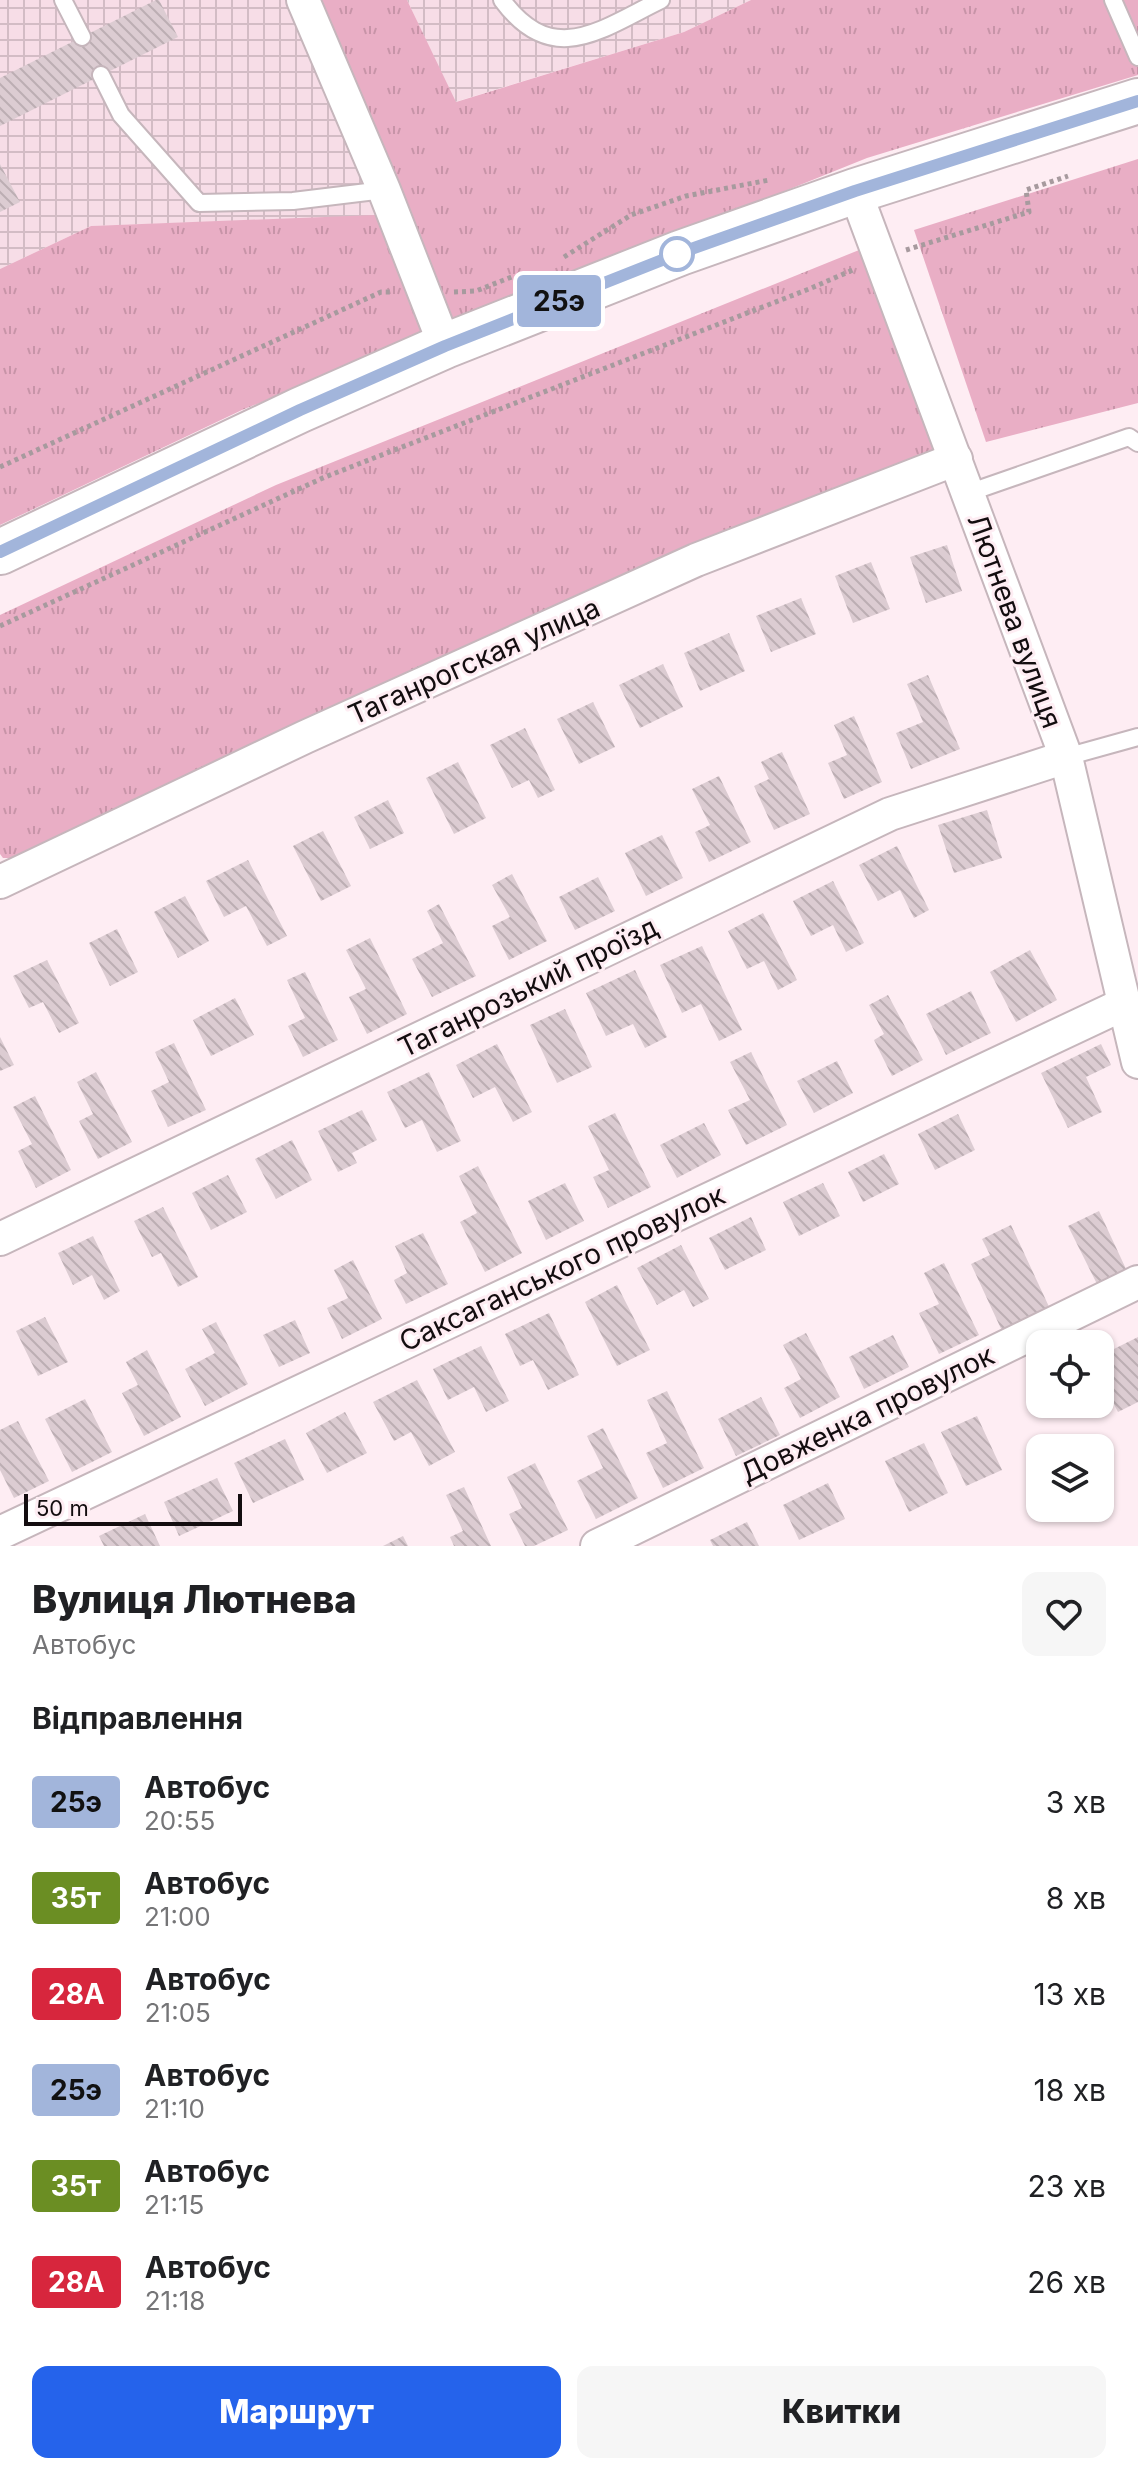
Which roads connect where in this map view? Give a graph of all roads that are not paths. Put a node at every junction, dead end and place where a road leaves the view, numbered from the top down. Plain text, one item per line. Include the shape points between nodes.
1 (63, 0) edge
2 (502, 0) edge
3 (661, 0) edge
4 (1113, 0) edge
5 (307, 1) edge
6 (82, 37) dead end
7 (1138, 57) edge
8 (101, 75) dead end
9 (1138, 101) edge
10 (384, 190) junction
11 (855, 191) junction
12 (445, 346) junction
13 (1138, 443) edge
14 (956, 459) junction
15 (968, 493) junction
16 (0, 552) edge
17 (1138, 737) edge
18 (1066, 757) junction
19 (0, 882) edge
20 (1124, 1004) junction
21 (1138, 1062) edge
22 (0, 1239) edge
23 (1138, 1282) edge
24 (0, 1533) edge
25 (597, 1546) edge

1 - 6 lane
2 - 3 lane via 515,18 549,38 583,38
4 - 7 lane
5 - 10 street
8 - 10 lane via 121,115 199,203 293,201
9 - 11 highway
10 - 12 street
11 - 12 highway
11 - 14 street, Лютнева вулиця
12 - 16 highway
13 - 15 lane via 1129,437
14 - 15 street, Лютнева вулиця
14 - 19 street, Таганрогская улица via 696,560
15 - 18 street, Лютнева вулиця
17 - 18 lane
18 - 20 street, Лютнева вулиця
18 - 22 street, Таганрозький проїзд via 890,814
20 - 21 street, Лютнева вулиця
20 - 24 street, Саксаганського провулок
23 - 25 street, Довженка провулок

